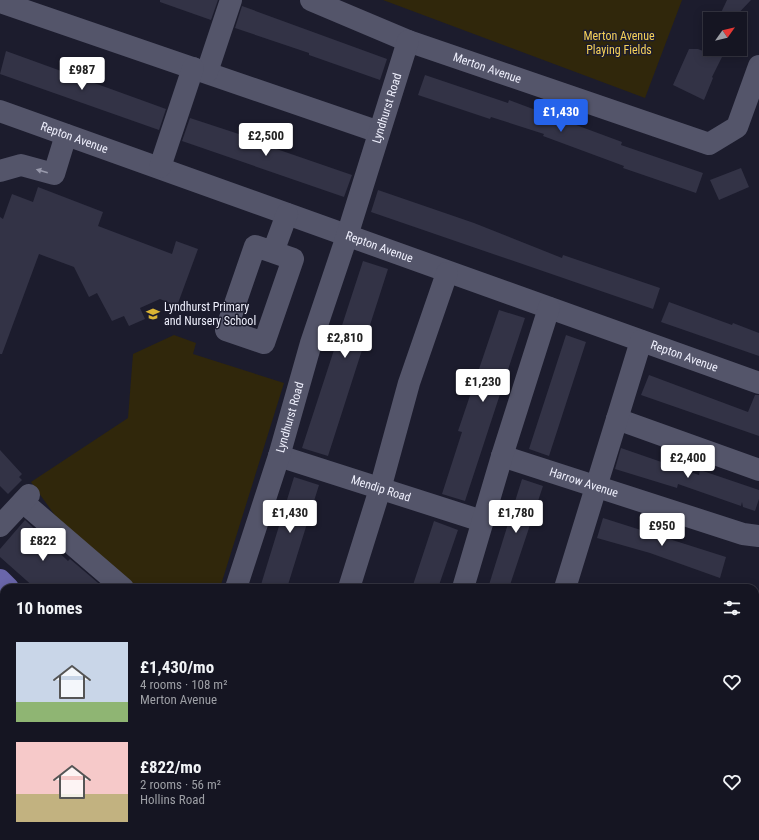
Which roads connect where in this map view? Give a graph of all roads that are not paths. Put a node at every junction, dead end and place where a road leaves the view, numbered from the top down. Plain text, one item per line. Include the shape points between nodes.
1 (231, 0) edge
2 (311, 0) edge
3 (2, 4) edge
4 (408, 41) junction
5 (759, 66) edge
6 (200, 70) junction
7 (0, 111) edge
8 (379, 132) junction
9 (66, 135) junction
10 (160, 167) junction
11 (0, 171) edge
12 (286, 214) junction
13 (347, 236) junction
14 (273, 252) dead end
15 (447, 272) junction
16 (549, 308) junction
17 (641, 341) junction
18 (759, 383) edge
19 (617, 419) junction
20 (279, 456) junction
21 (502, 456) junction
22 (759, 470) edge
23 (597, 487) junction
24 (380, 489) junction
25 (482, 521) junction
26 (0, 526) edge
27 (759, 536) edge
28 (119, 584) edge
29 (237, 584) edge
30 (349, 584) edge
31 (464, 584) edge
32 (566, 584) edge

1 - 6 street
2 - 4 street, Merton Avenue
3 - 6 street
4 - 5 street, Merton Avenue via 709,144 737,127
4 - 8 street, Lyndhurst Road
6 - 8 street
6 - 10 street
7 - 9 street, Repton Avenue
8 - 13 street, Lyndhurst Road
9 - 10 street, Repton Avenue
9 -> 11 street via 54,174 21,165
10 - 12 street, Repton Avenue
12 - 13 street, Repton Avenue
12 - 14 street
13 - 15 street, Repton Avenue
13 - 20 street, Lyndhurst Road via 310,343
15 - 16 street, Repton Avenue
15 - 24 street via 409,383
16 - 17 street, Repton Avenue
16 - 21 street
17 - 18 street, Repton Avenue
17 - 19 street
19 - 22 street
19 - 23 street
20 - 24 street, Mendip Road
20 - 29 street, Lyndhurst Road
21 - 23 street, Harrow Avenue
21 - 25 street
23 - 27 street, Harrow Avenue via 743,534
23 - 32 street
24 - 25 street, Mendip Road
24 - 30 street
25 - 31 street
26 - 28 street via 26,498

